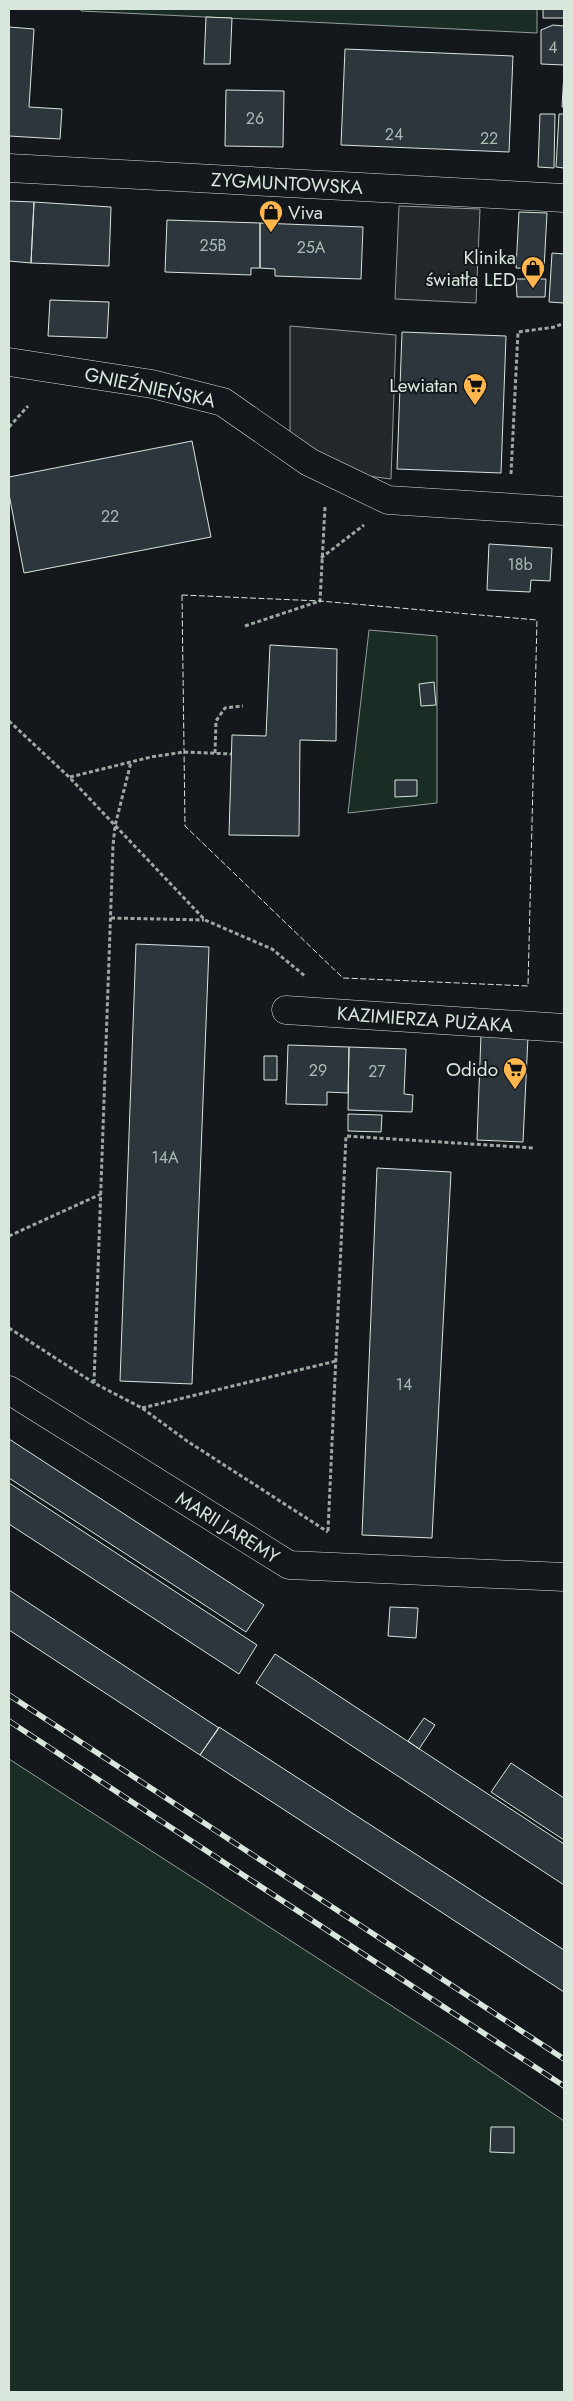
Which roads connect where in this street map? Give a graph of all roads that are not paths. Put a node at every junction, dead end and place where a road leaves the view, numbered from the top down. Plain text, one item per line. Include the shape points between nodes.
1 (9, 168) edge
2 (564, 198) edge
3 (9, 362) edge
4 (564, 510) edge
5 (286, 1010) dead end
6 (564, 1028) edge
7 (9, 1390) edge
8 (564, 1577) edge

1 - 2 street, ZYGMUNTOWSKA
3 - 4 street, GNIEŹNIEŃSKA via 152,384 223,402 309,462 388,500
5 - 6 street, KAZIMIERZA PUŻAKA
7 - 8 street, MARII JAREMY via 289,1565

